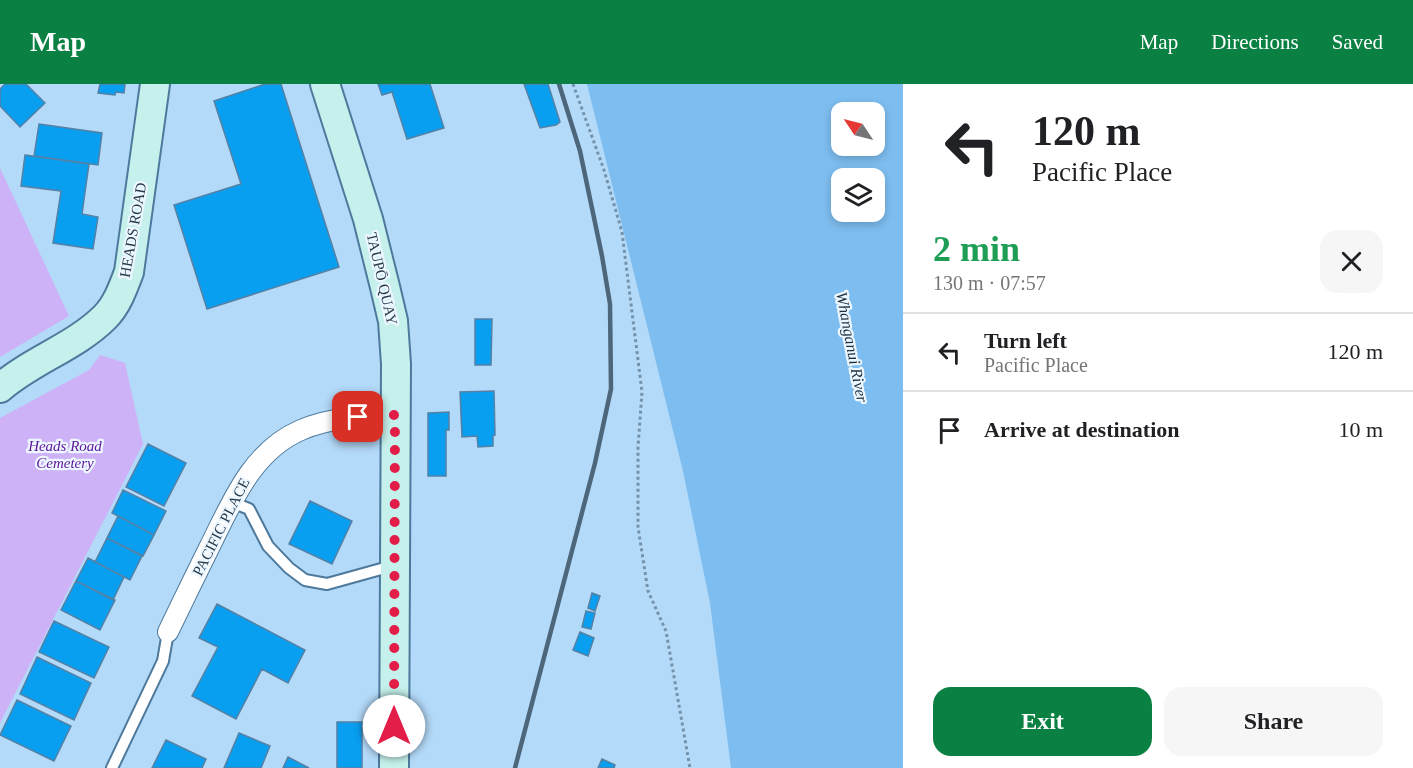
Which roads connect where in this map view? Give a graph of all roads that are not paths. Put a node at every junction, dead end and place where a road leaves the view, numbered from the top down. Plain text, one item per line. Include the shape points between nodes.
1 (155, 84) edge
2 (325, 84) edge
3 (0, 388) edge
4 (395, 415) junction
5 (232, 502) junction
6 (394, 565) junction
7 (168, 632) joint
8 (112, 768) edge
9 (394, 768) edge

1 - 3 street, HEADS ROAD via 129,272 120,294 105,317 84,335
2 - 4 street, TAUPŌ QUAY via 368,219 393,321
4 - 5 street, PACIFIC PLACE via 342,418 301,429 257,463
4 - 6 street, TAUPŌ QUAY
5 - 6 lane via 249,509 268,546 305,580 327,584
5 - 7 street, PACIFIC PLACE
6 - 9 street, TAUPŌ QUAY
7 - 8 lane via 162,661

